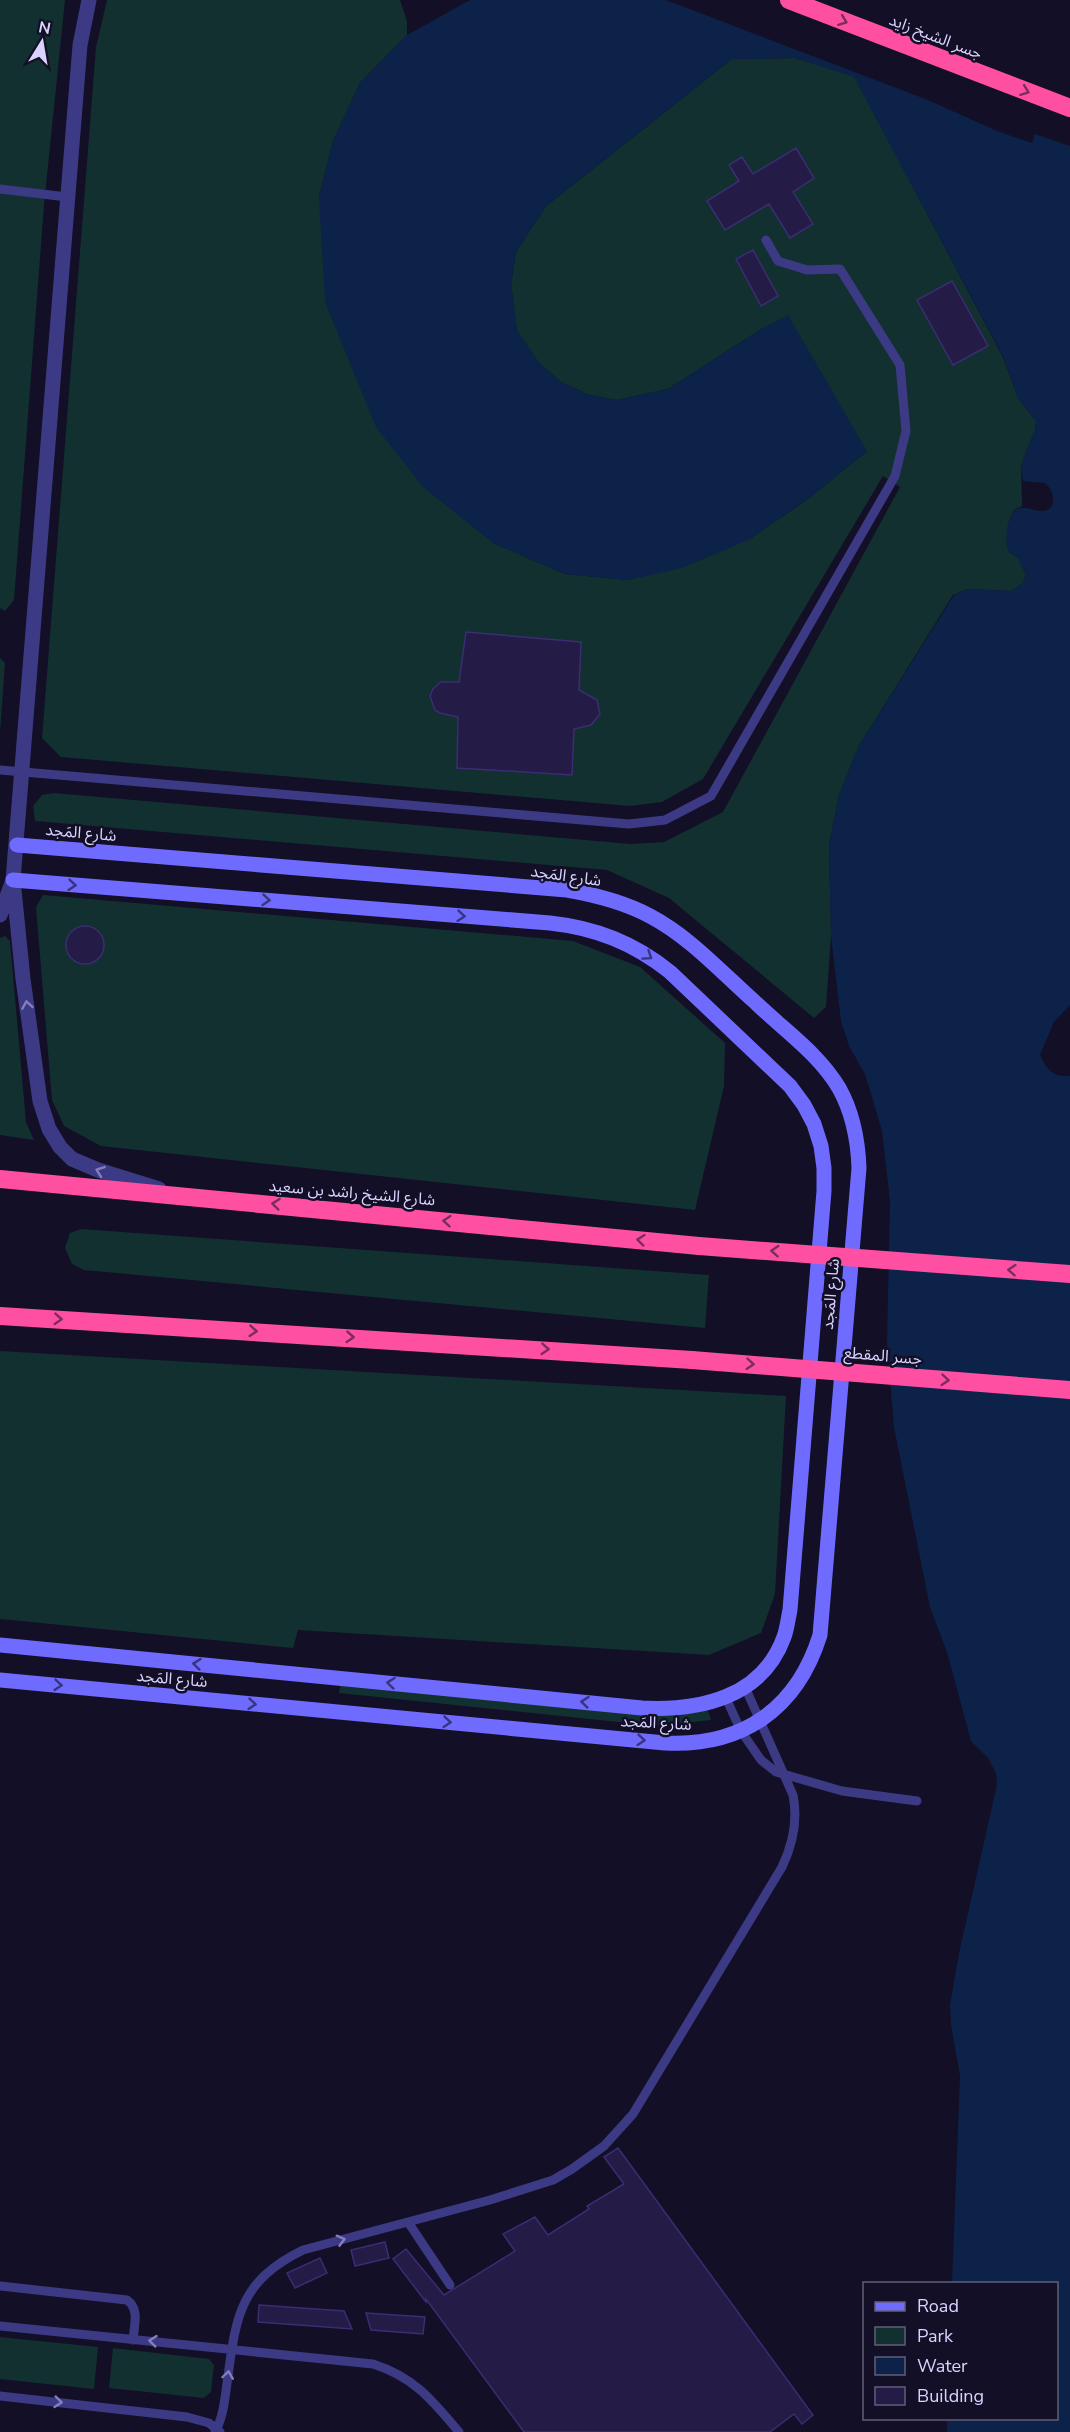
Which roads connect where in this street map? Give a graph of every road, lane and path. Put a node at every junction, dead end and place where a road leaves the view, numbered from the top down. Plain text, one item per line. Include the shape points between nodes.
1 (89, 0) edge
2 (789, 0) edge
3 (1070, 108) edge
4 (0, 189) edge
5 (67, 197) junction
6 (766, 240) dead end
7 (0, 770) edge
8 (21, 771) junction
9 (16, 844) junction
10 (14, 880) junction
11 (0, 915) edge
12 (0, 1173) edge
13 (0, 1179) edge
14 (75, 1184) junction
15 (176, 1195) junction
16 (1070, 1275) edge
17 (0, 1316) edge
18 (1070, 1390) edge
19 (0, 1645) edge
20 (0, 1680) edge
21 (745, 1688) junction
22 (726, 1698) junction
23 (761, 1720) junction
24 (741, 1731) junction
25 (783, 1776) junction
26 (917, 1801) dead end
27 (408, 2222) junction
28 (450, 2285) dead end
29 (0, 2286) edge
30 (0, 2326) edge
31 (133, 2340) junction
32 (232, 2349) junction
33 (0, 2396) edge
34 (217, 2431) edge
35 (459, 2432) edge

1 - 5 street via 80,45
2 -> 3 highway, جسر الشيخ زايد
4 - 5 lane
5 - 8 street
6 - 8 lane via 778,261 807,270 840,269 900,365 906,431 895,476 711,796 665,820 629,824
7 - 8 lane
8 - 9 street
9 - 10 street
9 - 23 street, شارع المَجد via 567,890 609,899 650,916 685,940 827,1071 851,1117 859,1168 823,1612 813,1657 802,1677 789,1696
10 - 11 street
15 -> 10 street via 72,1159 49,1129 40,1101
10 -> 21 street, شارع المَجد via 550,923 593,930 652,958 790,1086 814,1124 823,1157 824,1191 790,1610 773,1660
12 - 14 highway
13 - 14 highway, شارع الشيخ راشد بن سعيد
14 - 15 highway, شارع الشيخ راشد بن سعيد
16 -> 15 highway, شارع الشيخ راشد بن سعيد, bridge via 699,1246
17 -> 18 highway, جسر المقطع, bridge via 692,1359
22 -> 19 street, شارع المَجد via 683,1708 642,1708
20 -> 24 street, شارع المَجد via 665,1743 711,1741
21 - 22 street, شارع المَجد
21 - 23 lane
22 - 24 lane
23 - 24 street, شارع المَجد
23 - 25 lane
24 - 25 lane via 761,1760
25 - 26 lane via 863,1796
25 - 27 lane via 795,1803 793,1837 787,1856 619,2132 589,2158 553,2180
27 - 28 lane
32 -> 27 lane via 239,2313 248,2295 281,2261 303,2250
29 - 31 lane via 127,2300 135,2312
30 - 31 lane
32 -> 31 lane
34 -> 32 lane
32 - 35 lane via 389,2369 428,2395
33 -> 34 lane via 169,2414 200,2420

